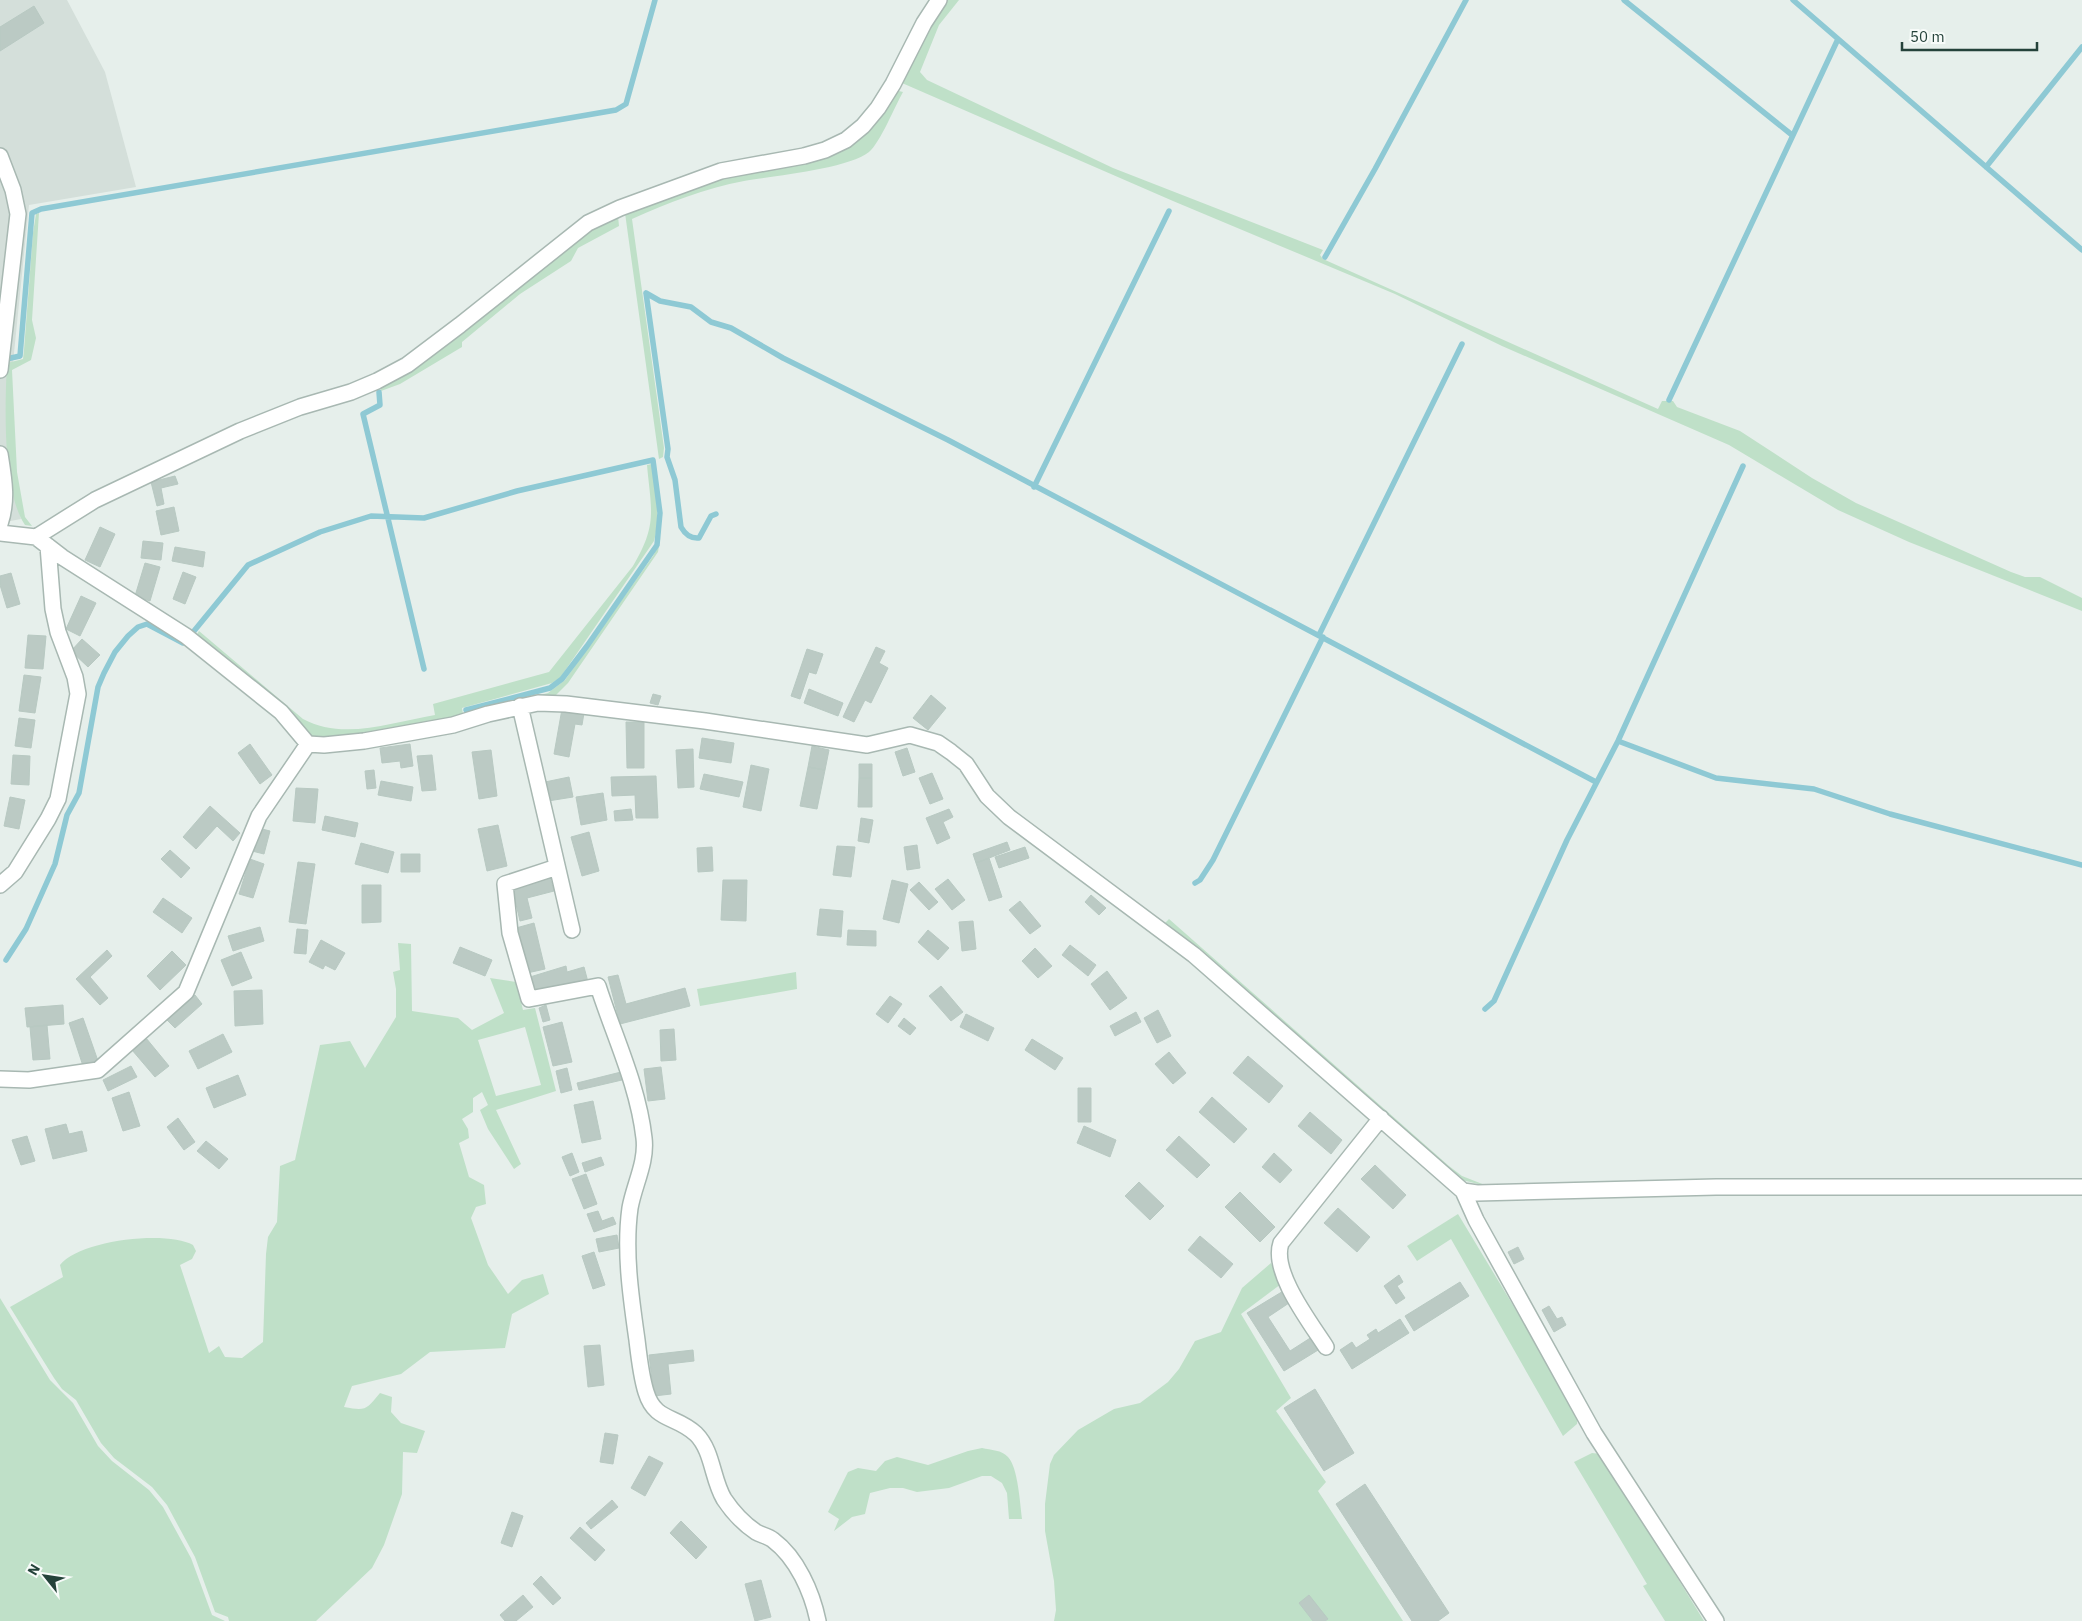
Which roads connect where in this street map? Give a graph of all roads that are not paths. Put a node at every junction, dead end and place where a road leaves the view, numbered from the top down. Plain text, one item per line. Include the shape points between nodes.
1 (939, 0) edge
2 (0, 156) edge
3 (0, 370) edge
4 (0, 454) edge
5 (0, 524) edge
6 (0, 534) edge
7 (42, 542) junction
8 (520, 706) junction
9 (308, 744) junction
10 (557, 867) junction
11 (0, 885) edge
12 (572, 930) dead end
13 (0, 1079) edge
14 (1381, 1118) junction
15 (2082, 1187) edge
16 (1464, 1192) junction
17 (1326, 1347) dead end
18 (818, 1621) edge
19 (1716, 1621) edge

1 - 7 street via 878,108 846,140 804,156 720,171 588,223 399,369 352,392 300,407 240,431 139,478 95,500
2 - 3 street via 18,214
4 - 5 street via 6,484
6 - 7 street
7 - 9 street via 186,636 282,712
7 - 11 street via 53,609 78,694 58,799 15,872
8 - 9 street via 453,726 364,741
8 - 10 street
8 - 14 street via 566,704 867,745 910,735 938,743 966,764 987,796 1009,817 1194,955
9 - 13 street via 259,816 186,992 98,1070 29,1080
10 - 12 street
10 - 18 street via 505,884 510,933 529,999 598,986 628,1067 644,1138 644,1152 630,1208 629,1262 631,1300 646,1394 655,1412 695,1434 706,1448 724,1499 744,1523 773,1539 790,1558 804,1581
14 - 16 street
14 - 17 street via 1281,1243 1278,1252 1293,1294
15 - 16 street via 1726,1187
16 - 19 street via 1476,1220 1594,1433

